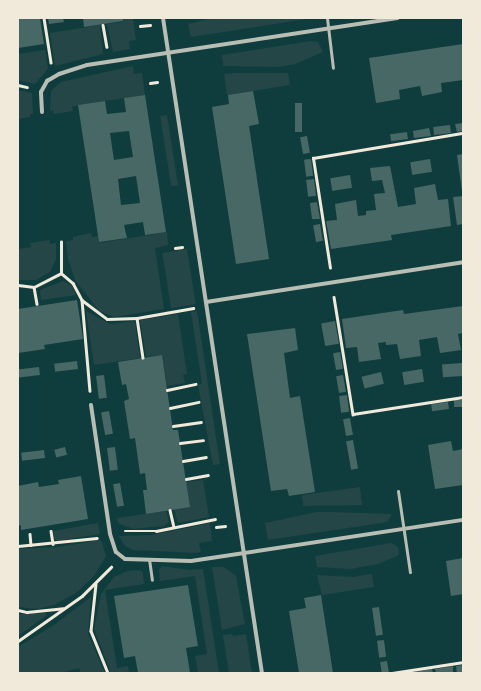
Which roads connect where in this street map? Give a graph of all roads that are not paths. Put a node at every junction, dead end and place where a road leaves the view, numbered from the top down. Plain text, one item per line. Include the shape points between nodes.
1 (163, 18) edge
2 (327, 18) edge
3 (397, 18) edge
4 (328, 28) junction
5 (168, 52) junction
6 (333, 68) dead end
7 (42, 112) dead end
8 (463, 262) edge
9 (206, 302) junction
10 (91, 405) road end
11 (398, 491) dead end
12 (463, 520) edge
13 (403, 529) junction
14 (244, 554) junction
15 (150, 559) junction
16 (410, 572) dead end
17 (152, 580) dead end
18 (262, 673) edge

1 - 5 street
2 - 4 lane
3 - 4 street
4 - 5 street
4 - 6 lane
5 - 7 street via 87,65 53,77 41,92
5 - 9 street
8 - 9 street
9 - 14 street
10 - 15 street via 112,545 121,556 130,560
11 - 13 lane
12 - 13 street
13 - 14 street
13 - 16 lane
14 - 15 street via 191,561
14 - 18 street
15 - 17 lane

